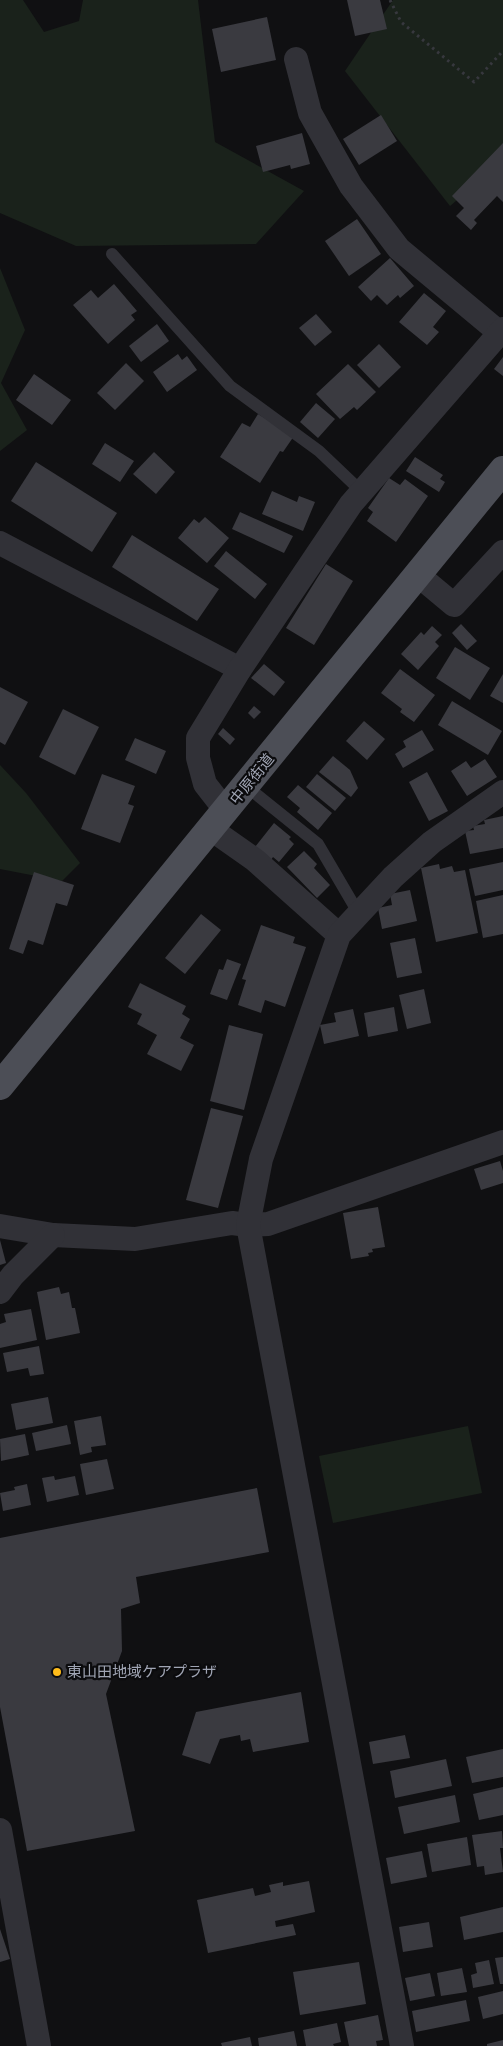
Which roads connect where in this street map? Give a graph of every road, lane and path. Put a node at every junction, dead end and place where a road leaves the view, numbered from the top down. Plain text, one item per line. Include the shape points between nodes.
1 (390, 0) edge
2 (503, 51) edge
3 (296, 59) dead end
4 (112, 254) dead end
5 (501, 331) edge
6 (503, 470) edge
7 (361, 491) junction
8 (0, 544) edge
9 (503, 552) edge
10 (418, 576) junction
11 (240, 669) junction
12 (246, 786) junction
13 (503, 792) edge
14 (218, 820) junction
15 (359, 914) junction
16 (340, 935) junction
17 (0, 1086) edge
18 (503, 1142) edge
19 (248, 1225) junction
20 (0, 1226) edge
21 (53, 1236) junction
22 (0, 1292) edge
23 (0, 1830) edge
24 (39, 2046) edge
25 (402, 2046) edge

1 - 2 path via 401,22 474,82
3 - 5 street via 310,113 351,186 399,248
4 - 7 lane via 230,386 319,451
5 - 7 street
6 - 10 main road, 中原街道
7 - 11 street
8 - 11 street
9 - 10 street via 454,605
10 - 12 main road, 中原街道
11 - 14 street via 198,738 198,758
12 - 14 main road, 中原街道
12 - 15 lane via 318,844
13 - 15 street via 432,842
14 - 16 street via 255,860
14 - 17 main road, 中原街道
15 - 16 street
16 - 19 street via 261,1159
18 - 19 street via 268,1224
19 - 21 street via 232,1223 135,1239
19 - 25 street
20 - 21 street
21 - 22 street
23 - 24 street

